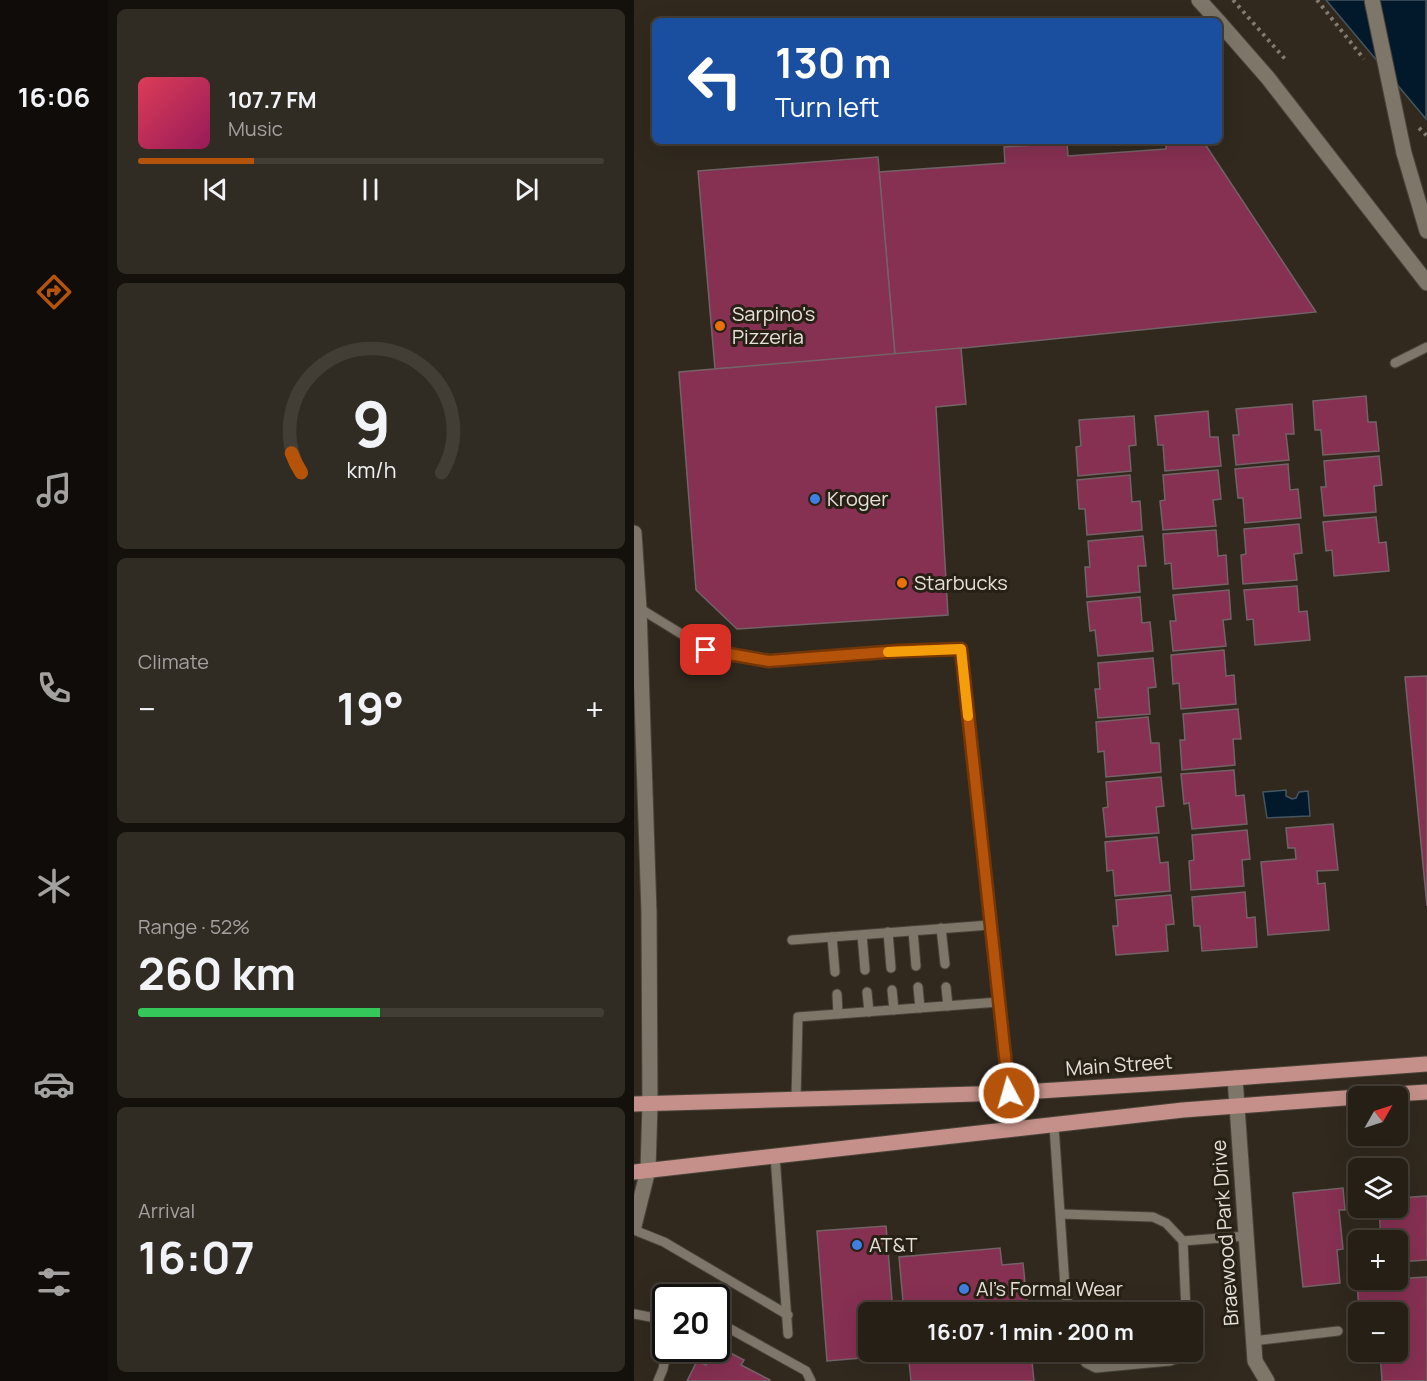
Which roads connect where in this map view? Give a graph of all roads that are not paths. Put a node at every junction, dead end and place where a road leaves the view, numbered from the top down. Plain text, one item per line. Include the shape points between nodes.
1 (1199, 0) edge
2 (1372, 0) edge
3 (1215, 18) edge
4 (1222, 26) edge
5 (1426, 231) edge
6 (1426, 284) edge
7 (1426, 347) edge
8 (1395, 363) dead end
9 (634, 533) edge
10 (636, 609) edge
11 (990, 925) junction
12 (941, 928) junction
13 (913, 931) junction
14 (888, 932) junction
15 (862, 934) junction
16 (832, 937) junction
17 (792, 940) dead end
18 (945, 964) dead end
19 (916, 966) dead end
20 (891, 968) dead end
21 (865, 970) dead end
22 (835, 972) dead end
23 (918, 987) dead end
24 (946, 987) dead end
25 (892, 990) dead end
26 (867, 992) dead end
27 (837, 994) dead end
28 (999, 1002) junction
29 (948, 1006) junction
30 (920, 1008) junction
31 (894, 1010) junction
32 (869, 1012) junction
33 (838, 1014) junction
34 (1426, 1064) edge
35 (1235, 1078) junction
36 (1426, 1092) edge
37 (1009, 1093) junction
38 (1408, 1093) edge
39 (1348, 1098) edge
40 (796, 1099) junction
41 (634, 1104) edge
42 (650, 1104) junction
43 (1237, 1106) junction
44 (1054, 1126) junction
45 (775, 1156) junction
46 (641, 1171) edge
47 (1061, 1214) junction
48 (634, 1228) edge
49 (1246, 1236) junction
50 (1183, 1241) junction
51 (1067, 1302) edge
52 (1186, 1302) edge
53 (634, 1314) edge
54 (788, 1315) junction
55 (652, 1317) edge
56 (730, 1329) edge
57 (1338, 1331) dead end
58 (788, 1334) dead end
59 (1253, 1341) junction
60 (664, 1362) edge
61 (1085, 1362) edge
62 (1159, 1362) edge
63 (658, 1381) edge
64 (811, 1381) edge
65 (1267, 1381) edge

1 - 3 main road
2 - 5 main road, bridge via 1404,153
4 - 6 main road via 1268,78
7 - 8 lane
9 - 10 main road
10 - 11 lane via 706,650 769,661 961,649
10 - 42 main road via 649,913
11 - 12 lane
11 - 28 lane
12 - 13 lane
12 - 18 lane
13 - 14 lane
13 - 19 lane
14 - 15 lane
14 - 20 lane
15 - 16 lane
15 - 21 lane
16 - 17 lane
16 - 22 lane
23 - 30 lane
24 - 29 lane
25 - 31 lane
26 - 32 lane
27 - 33 lane
28 - 29 lane
28 - 37 lane
29 - 30 lane
30 - 31 lane
31 - 32 lane
32 - 33 lane
33 - 40 lane via 798,1017
34 - 35 main road, Main Street
35 - 37 main road, Main Street
35 - 43 main road, Braewood Park Drive
36 - 38 main road
37 - 40 main road, Main Street
39 - 43 main road
40 - 42 main road, Main Street
41 - 42 main road, Main Street
42 - 46 main road
43 - 44 main road
43 - 49 main road, Braewood Park Drive
44 - 45 main road
44 - 47 lane
45 - 46 main road
45 - 54 lane
46 - 48 main road
47 - 50 lane via 1153,1216 1166,1222
47 - 51 lane
48 - 54 lane
49 - 50 lane
49 - 59 main road, Braewood Park Drive
50 - 52 lane
53 - 55 lane
54 - 58 lane
56 - 64 lane via 806,1371
57 - 59 lane
59 - 65 main road, Braewood Park Drive via 1255,1361
60 - 63 lane
61 - 62 lane via 1096,1368

